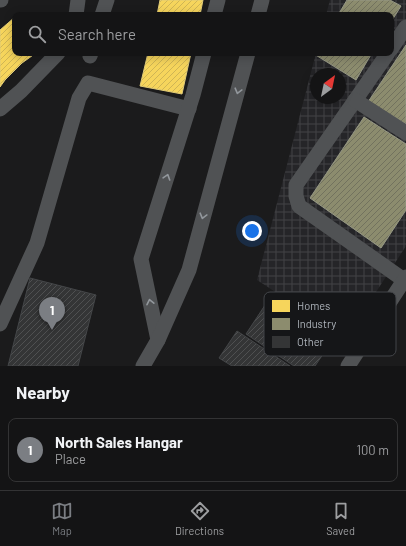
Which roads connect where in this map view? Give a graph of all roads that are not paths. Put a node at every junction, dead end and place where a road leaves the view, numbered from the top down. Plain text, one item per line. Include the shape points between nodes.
1 (78, 0) edge
2 (107, 0) edge
3 (218, 0) edge
4 (262, 0) edge
5 (76, 12) edge
6 (103, 12) edge
7 (215, 12) edge
8 (259, 12) edge
9 (406, 27) edge
10 (394, 45) edge
11 (55, 56) edge
12 (203, 56) edge
13 (247, 56) edge
14 (386, 56) edge
15 (355, 100) junction
16 (189, 109) junction
17 (0, 110) edge
18 (406, 133) edge
19 (405, 278) edge
20 (396, 292) edge
21 (0, 324) edge
22 (158, 340) junction
23 (354, 356) edge
24 (143, 366) edge
25 (348, 366) edge

1 - 5 street
2 - 6 street
3 - 7 street
4 - 8 street
9 - 10 street
11 - 17 street
12 - 16 street
13 -> 22 street via 189,270
14 - 15 street
15 - 18 street
15 - 19 street via 296,185 298,206
16 - 21 street via 88,83 79,98 37,243
22 -> 16 street via 141,259
19 - 20 street
22 - 24 street
23 - 25 street

